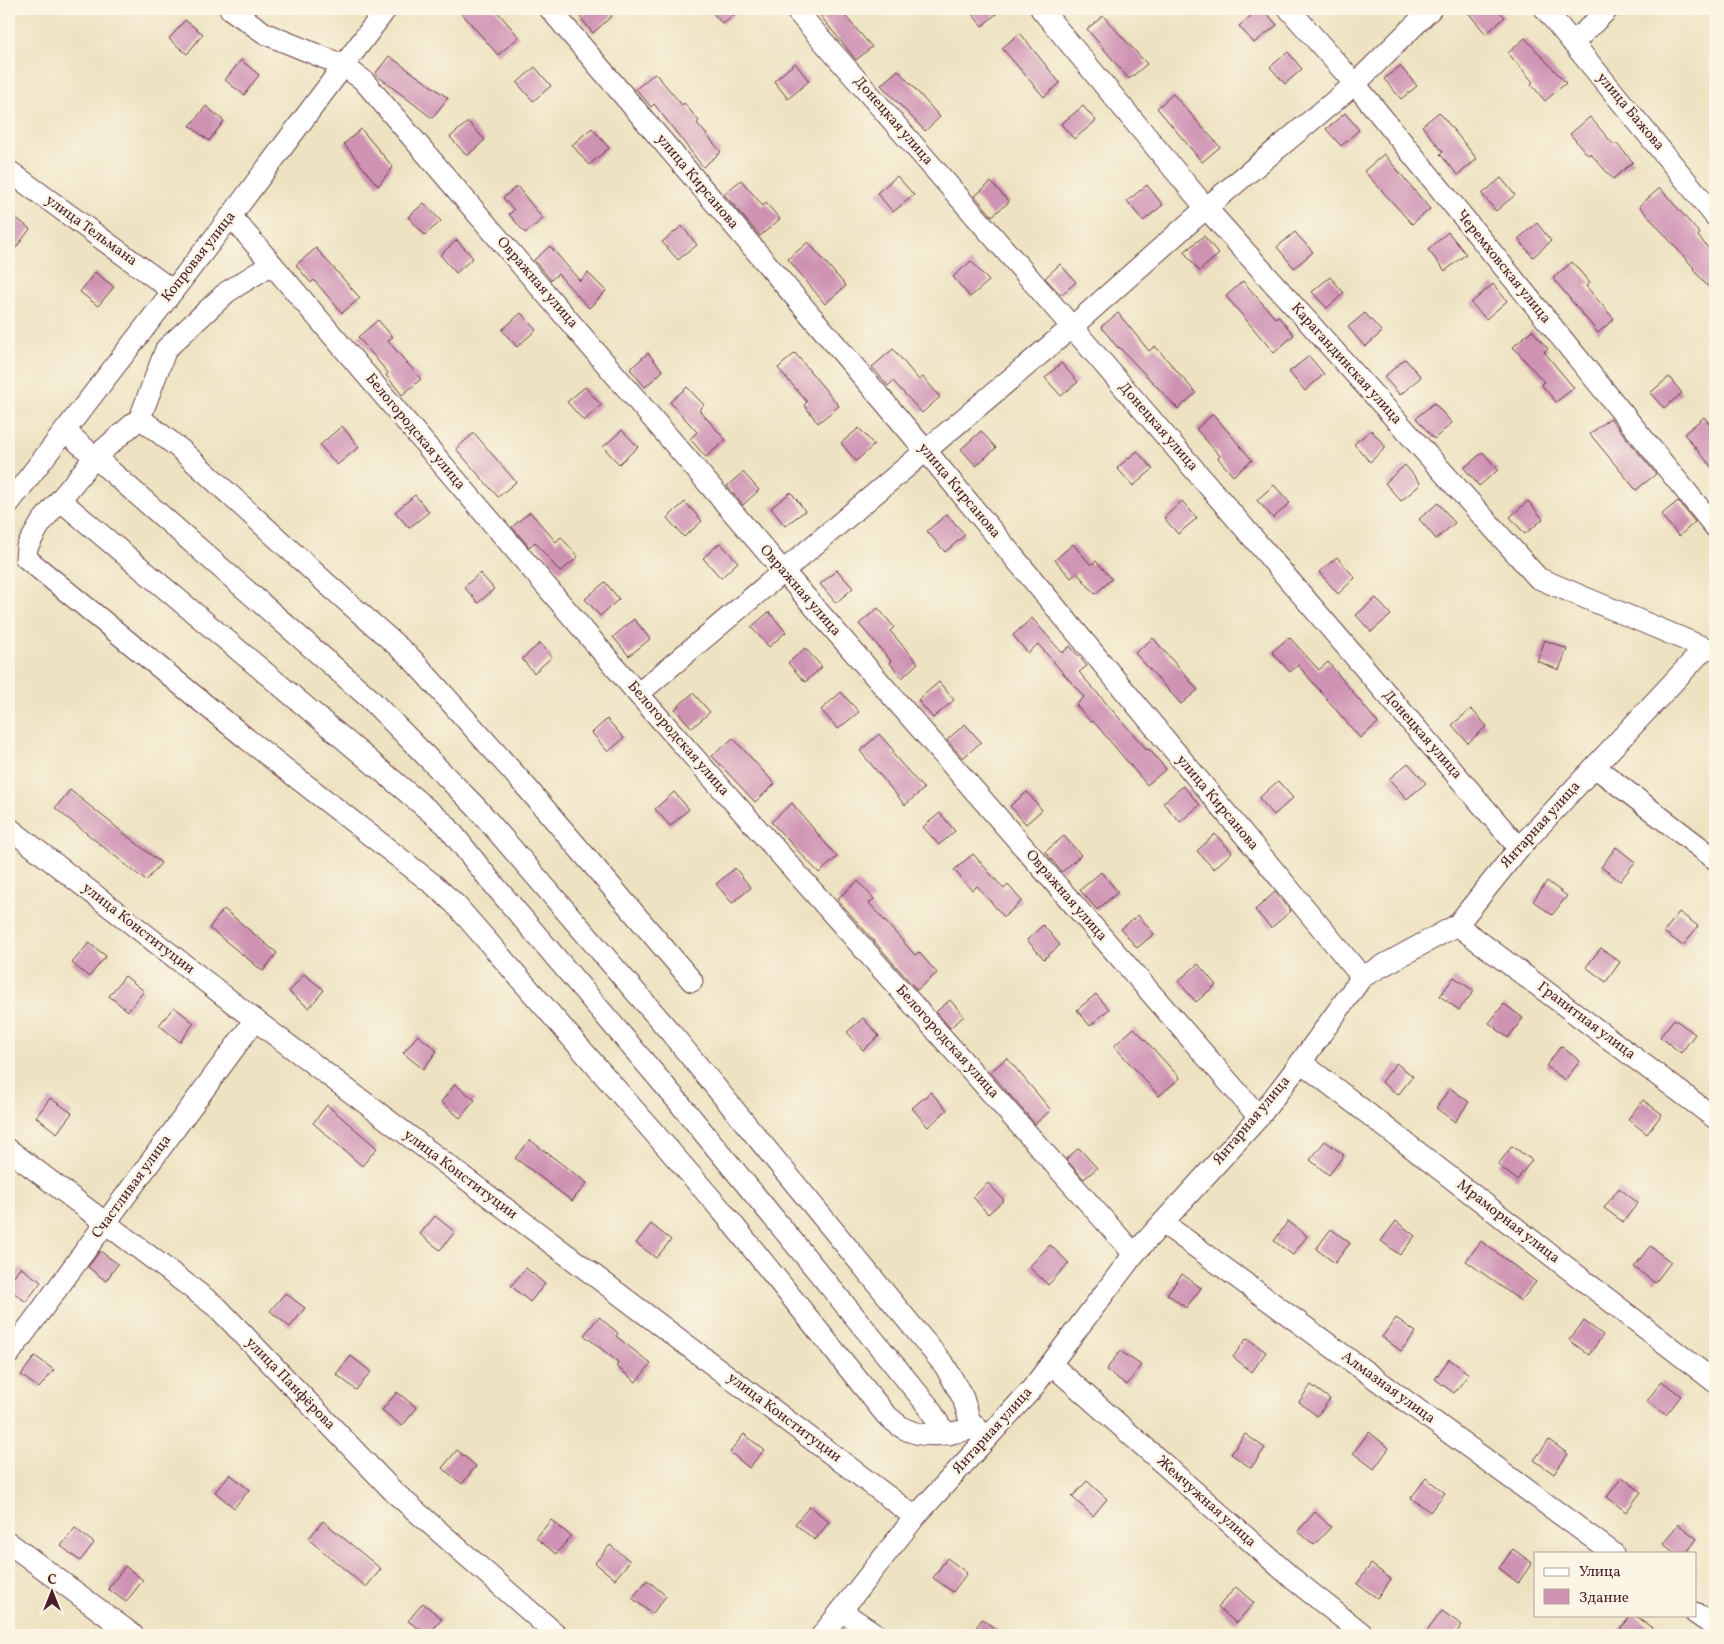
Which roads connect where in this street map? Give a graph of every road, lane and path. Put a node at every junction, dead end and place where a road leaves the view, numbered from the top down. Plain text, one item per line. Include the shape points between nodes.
1 (230, 9) edge
2 (386, 9) edge
3 (550, 9) edge
4 (794, 9) edge
5 (1041, 9) edge
6 (1289, 9) edge
7 (1431, 9) edge
8 (1545, 9) edge
9 (1608, 9) edge
10 (1573, 43) junction
11 (342, 65) junction
12 (1355, 84) junction
13 (9, 171) edge
14 (1206, 208) junction
15 (232, 216) junction
16 (1715, 216) edge
17 (272, 264) junction
18 (173, 291) junction
19 (1072, 327) junction
20 (140, 418) junction
21 (65, 431) junction
22 (926, 451) junction
23 (95, 457) junction
24 (11, 496) edge
25 (60, 500) junction
26 (1715, 527) edge
27 (783, 571) junction
28 (1710, 649) edge
29 (638, 694) junction
30 (1594, 767) junction
31 (9, 828) edge
32 (1519, 848) junction
33 (1715, 858) edge
34 (1457, 925) junction
35 (1362, 977) junction
36 (692, 981) dead end
37 (255, 1020) junction
38 (1301, 1062) junction
39 (1258, 1117) junction
40 (1715, 1118) edge
41 (9, 1150) edge
42 (106, 1222) junction
43 (1163, 1223) junction
44 (1134, 1254) junction
45 (9, 1354) edge
46 (1051, 1364) junction
47 (1715, 1382) edge
48 (981, 1433) junction
49 (949, 1434) junction
50 (915, 1517) junction
51 (9, 1544) edge
52 (1612, 1552) edge
53 (841, 1611) junction
54 (1696, 1614) edge
55 (1715, 1627) edge
56 (132, 1635) edge
57 (558, 1635) edge
58 (822, 1635) edge
59 (877, 1635) edge
60 (1364, 1635) edge

1 - 11 street, Овражная улица via 266,34
2 - 11 street, Копровая улица
3 - 22 street, улица Кирсанова
4 - 19 street, Донецкая улица
5 - 14 street, Карагандинская улица
6 - 12 street, Черемховская улица
7 - 12 street
8 - 10 street, улица Бажова
9 - 10 street
10 - 16 street, улица Бажова
11 - 15 street, Копровая улица
11 - 27 street, Овражная улица via 363,80
12 - 14 street
12 - 26 street, Черемховская улица
13 - 18 street, улица Тельмана
14 - 19 street
14 - 28 street, Карагандинская улица via 1538,578
15 - 17 street, Белогородская улица
15 - 18 street, Копровая улица
17 - 20 street via 227,292 166,348
17 - 29 street, Белогородская улица
18 - 21 street, Копровая улица
19 - 22 street
19 - 32 street, Донецкая улица
20 - 23 street
20 - 36 street via 180,449 411,658 528,788
21 - 23 street
21 - 24 street, Копровая улица
22 - 27 street
22 - 35 street, улица Кирсанова
23 - 25 street
23 - 48 street via 368,697 476,807 671,1033 945,1366 963,1398 970,1421
25 - 49 street via 446,825 488,879 682,1106
25 - 49 street via 26,547 26,558 455,904 723,1212 886,1415 905,1429 925,1434
27 - 29 street
27 - 39 street, Овражная улица
28 - 30 street, Янтарная улица
29 - 44 street, Белогородская улица
30 - 32 street, Янтарная улица
30 - 33 street
31 - 37 street, улица Конституции
32 - 34 street, Янтарная улица
34 - 35 street, Янтарная улица
34 - 40 street, Гранитная улица
35 - 38 street, Янтарная улица
37 - 42 street, Счастливая улица
37 - 50 street, улица Конституции
38 - 39 street, Янтарная улица
38 - 47 street, Мраморная улица
39 - 43 street, Янтарная улица
41 - 42 street, улица Панфёрова
42 - 45 street, Счастливая улица
42 - 57 street, улица Панфёрова via 218,1308 394,1492
43 - 44 street, Янтарная улица
43 - 52 street, Алмазная улица
44 - 46 street, Янтарная улица
46 - 48 street, Янтарная улица via 1031,1390
46 - 60 street, Жемчужная улица via 1292,1578
48 - 49 street
48 - 50 street, Янтарная улица
50 - 53 street, Янтарная улица
51 - 56 street
53 - 58 street, Янтарная улица
53 - 59 street
54 - 55 street

